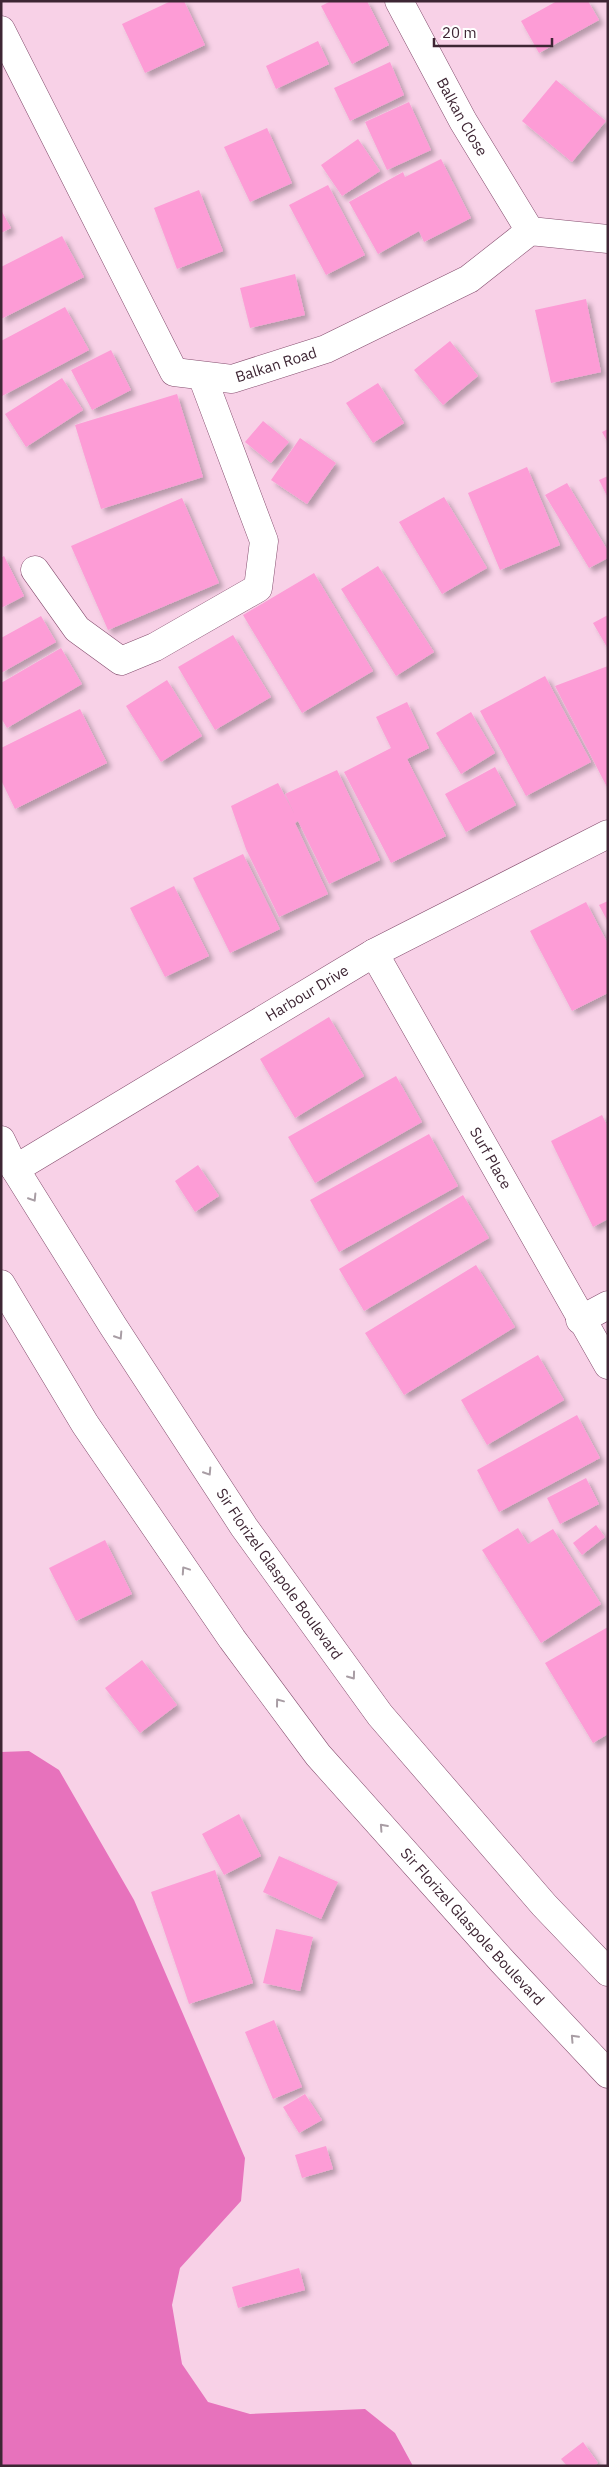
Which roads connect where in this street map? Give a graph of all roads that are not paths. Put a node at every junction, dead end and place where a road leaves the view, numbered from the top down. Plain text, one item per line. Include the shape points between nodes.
1 (399, 1) edge
2 (1, 30) edge
3 (530, 231) junction
4 (608, 239) edge
5 (202, 376) junction
6 (35, 570) dead end
7 (608, 834) edge
8 (374, 953) junction
9 (1, 1140) edge
10 (15, 1169) junction
11 (1, 1284) edge
12 (608, 1305) edge
13 (580, 1320) junction
14 (608, 1365) edge
15 (608, 1972) edge
16 (608, 2074) edge

1 - 3 main road, Balkan Close via 463,121
2 - 5 main road, Balkan Road via 174,372
3 - 4 main road
3 - 5 main road, Balkan Road via 469,279 326,349 232,379
5 - 6 main road via 264,540 258,588 155,647 121,661 77,629
7 - 8 main road, Harbour Drive
8 - 10 main road, Harbour Drive
8 - 13 main road, Surf Place
9 - 10 main road, Sir Florizel Glaspole Boulevard
10 -> 15 main road, Sir Florizel Glaspole Boulevard via 244,1527 380,1715 544,1905
16 -> 11 main road, Sir Florizel Glaspole Boulevard via 318,1755 232,1639 85,1424
12 - 13 main road
13 - 14 main road, Surf Place

